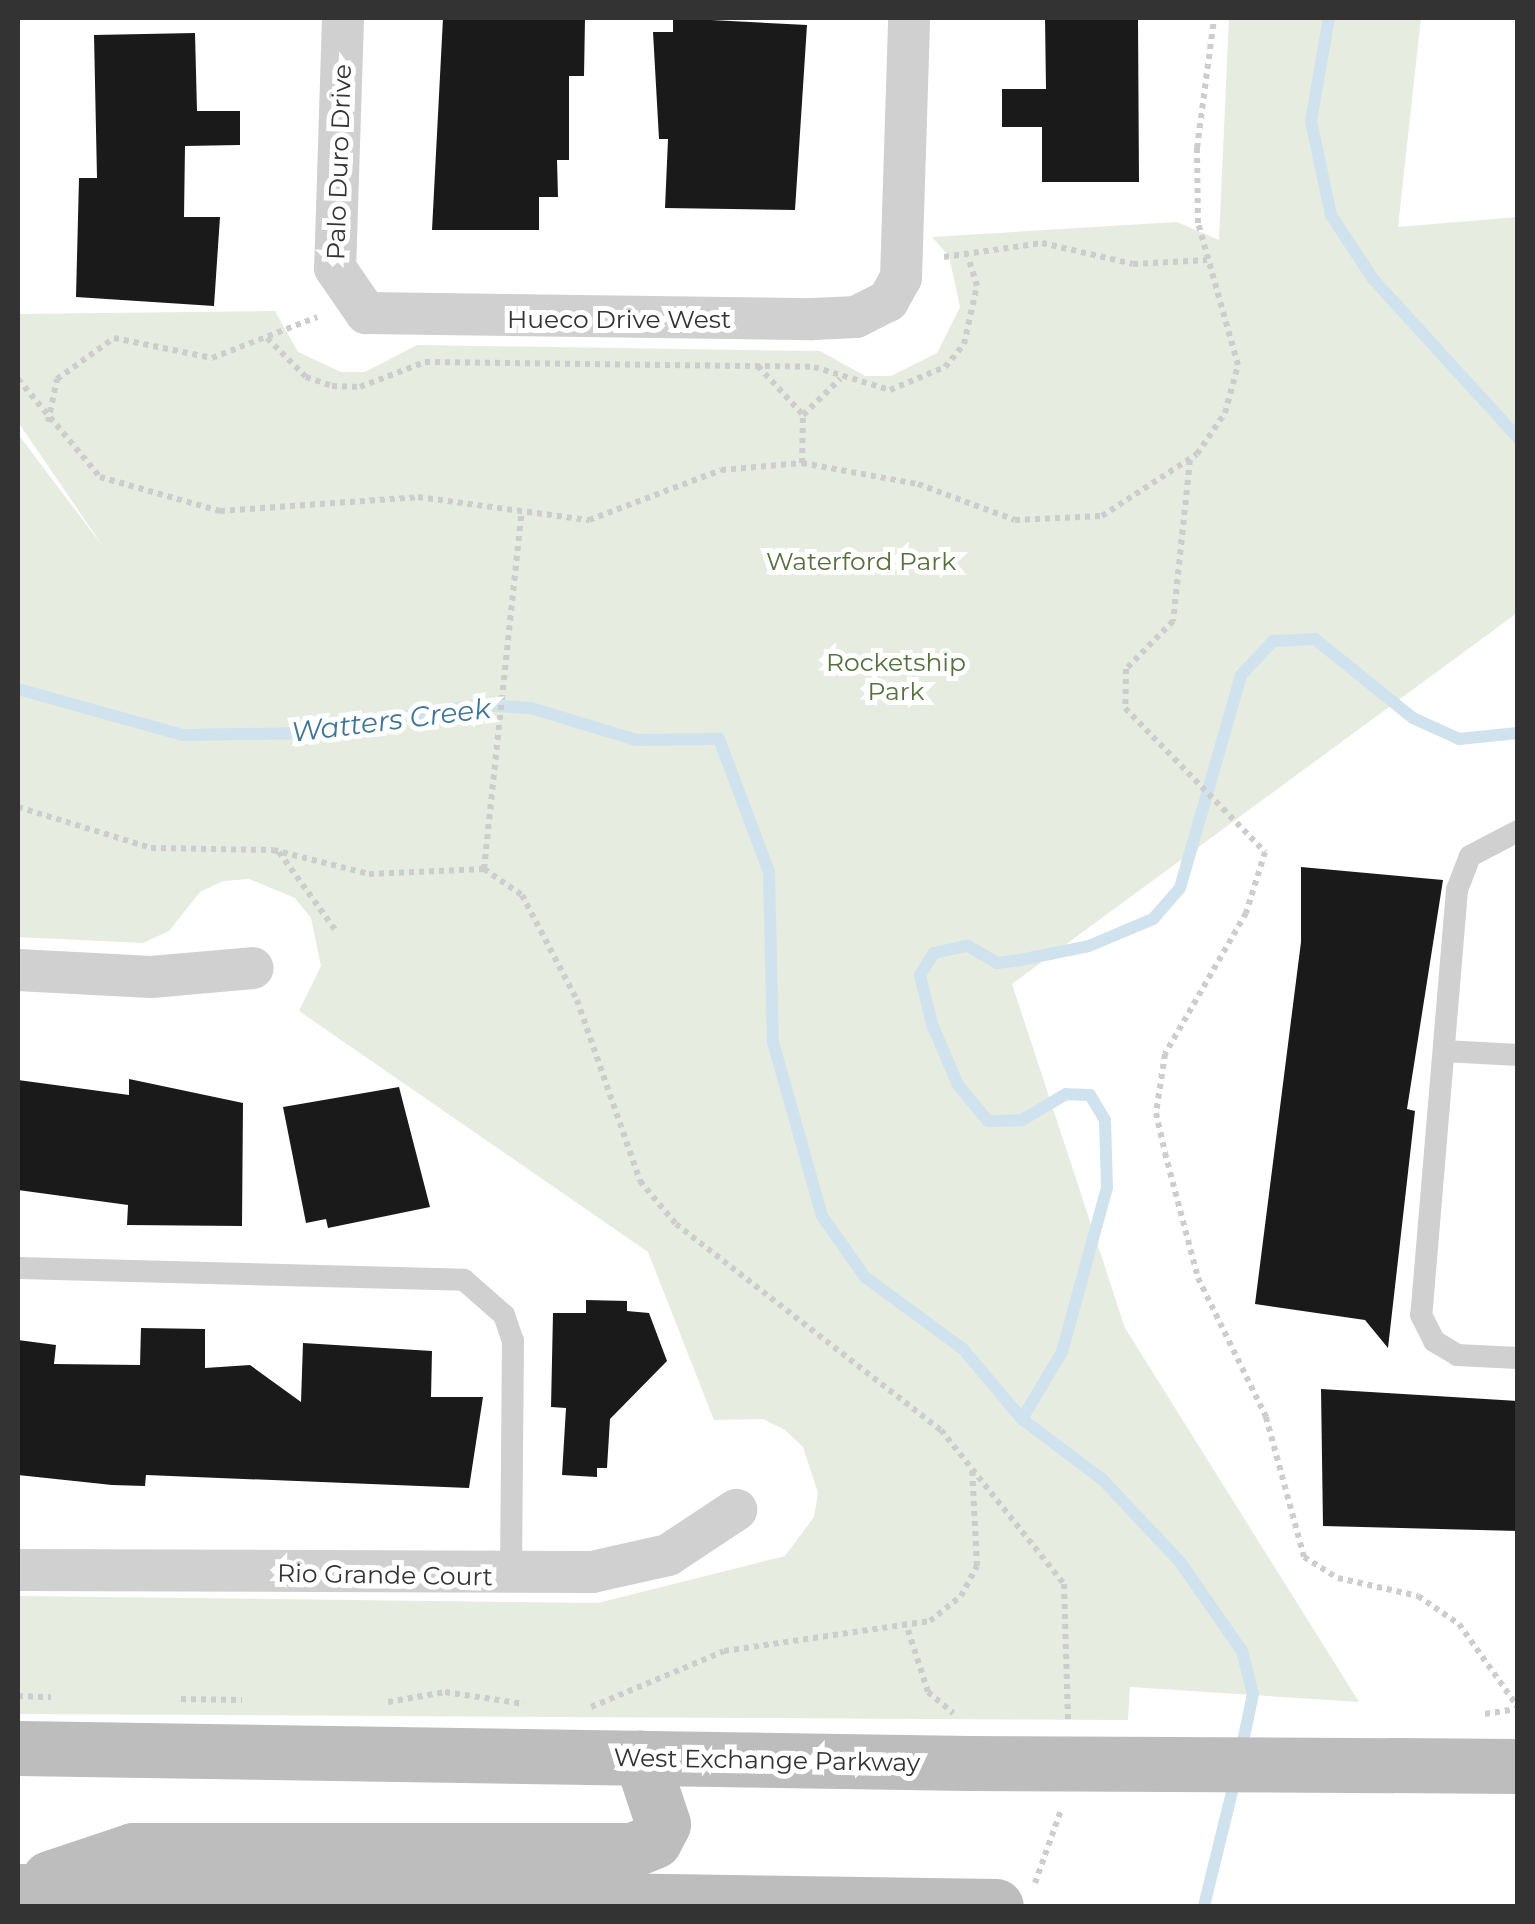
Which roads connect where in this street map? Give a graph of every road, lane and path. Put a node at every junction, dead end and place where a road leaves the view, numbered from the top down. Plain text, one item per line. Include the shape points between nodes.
1 (343, 18) edge
2 (909, 18) edge
3 (1214, 18) edge
4 (903, 258) junction
5 (1207, 260) junction
6 (350, 302) junction
7 (758, 366) dead end
8 (840, 378) dead end
9 (18, 379) edge
10 (804, 415) junction
11 (48, 422) junction
12 (1190, 458) junction
13 (802, 464) junction
14 (521, 516) junction
15 (18, 806) edge
16 (1518, 831) edge
17 (278, 852) junction
18 (484, 869) junction
19 (336, 931) dead end
20 (253, 968) dead end
21 (18, 970) edge
22 (1444, 1051) junction
23 (1518, 1055) edge
24 (18, 1268) edge
25 (1518, 1358) edge
26 (972, 1468) junction
27 (736, 1510) dead end
28 (18, 1570) edge
29 (511, 1576) junction
30 (908, 1630) junction
31 (18, 1696) edge
32 (67, 1700) dead end
33 (170, 1701) dead end
34 (260, 1703) dead end
35 (374, 1705) dead end
36 (540, 1707) dead end
37 (1518, 1707) edge
38 (576, 1708) dead end
39 (1068, 1729) dead end
40 (961, 1738) junction
41 (18, 1748) edge
42 (641, 1758) junction
43 (1518, 1766) edge
44 (1064, 1802) dead end
45 (18, 1890) edge
46 (1015, 1898) edge
47 (932, 1905) edge

1 - 6 street, Palo Duro Drive via 335,268
2 - 4 street
3 - 5 path via 1197,148
4 - 5 path via 985,257 1042,243 1134,264
4 - 6 street, Hueco Drive West via 888,301 837,320 384,319
5 - 12 path via 1238,365 1226,413
6 - 11 path via 212,358 114,338 56,379
7 - 10 path
8 - 10 path
9 - 11 path
10 - 13 path
11 - 14 path via 100,477 176,503 267,514 418,497
12 - 13 path via 1102,516 1038,522 978,513 901,480
12 - 37 path via 1173,620 1126,668 1125,708 1264,852 1246,913 1158,1079 1156,1113 1198,1278 1266,1417 1304,1558 1338,1578 1418,1596 1460,1624
13 - 14 path via 722,470 589,520
14 - 18 path
15 - 17 path via 151,848
16 - 22 lane via 1470,856 1457,890
17 - 18 path via 369,874
17 - 19 path
18 - 26 path via 522,895 546,930 640,1181 676,1224 843,1347
20 - 21 street via 152,977
22 - 23 lane
22 - 25 lane via 1421,1315 1434,1341 1457,1355
24 - 29 lane via 464,1280 504,1315 512,1341
26 - 30 path via 977,1566 946,1612
26 - 39 path via 1064,1584
27 - 29 street, Rio Grande Court via 668,1555
28 - 29 street, Rio Grande Court
30 - 38 path via 724,1651
30 - 40 path via 928,1692
31 - 32 path
33 - 34 path via 205,1694
35 - 36 path via 445,1692
40 - 42 main road, West Exchange Parkway
40 - 43 main road, West Exchange Parkway, bridge via 1392,1765
41 - 42 main road, West Exchange Parkway
42 - 45 main road via 663,1824 654,1841 632,1850 133,1850
44 - 46 path
45 - 47 main road
46 - 47 main road

